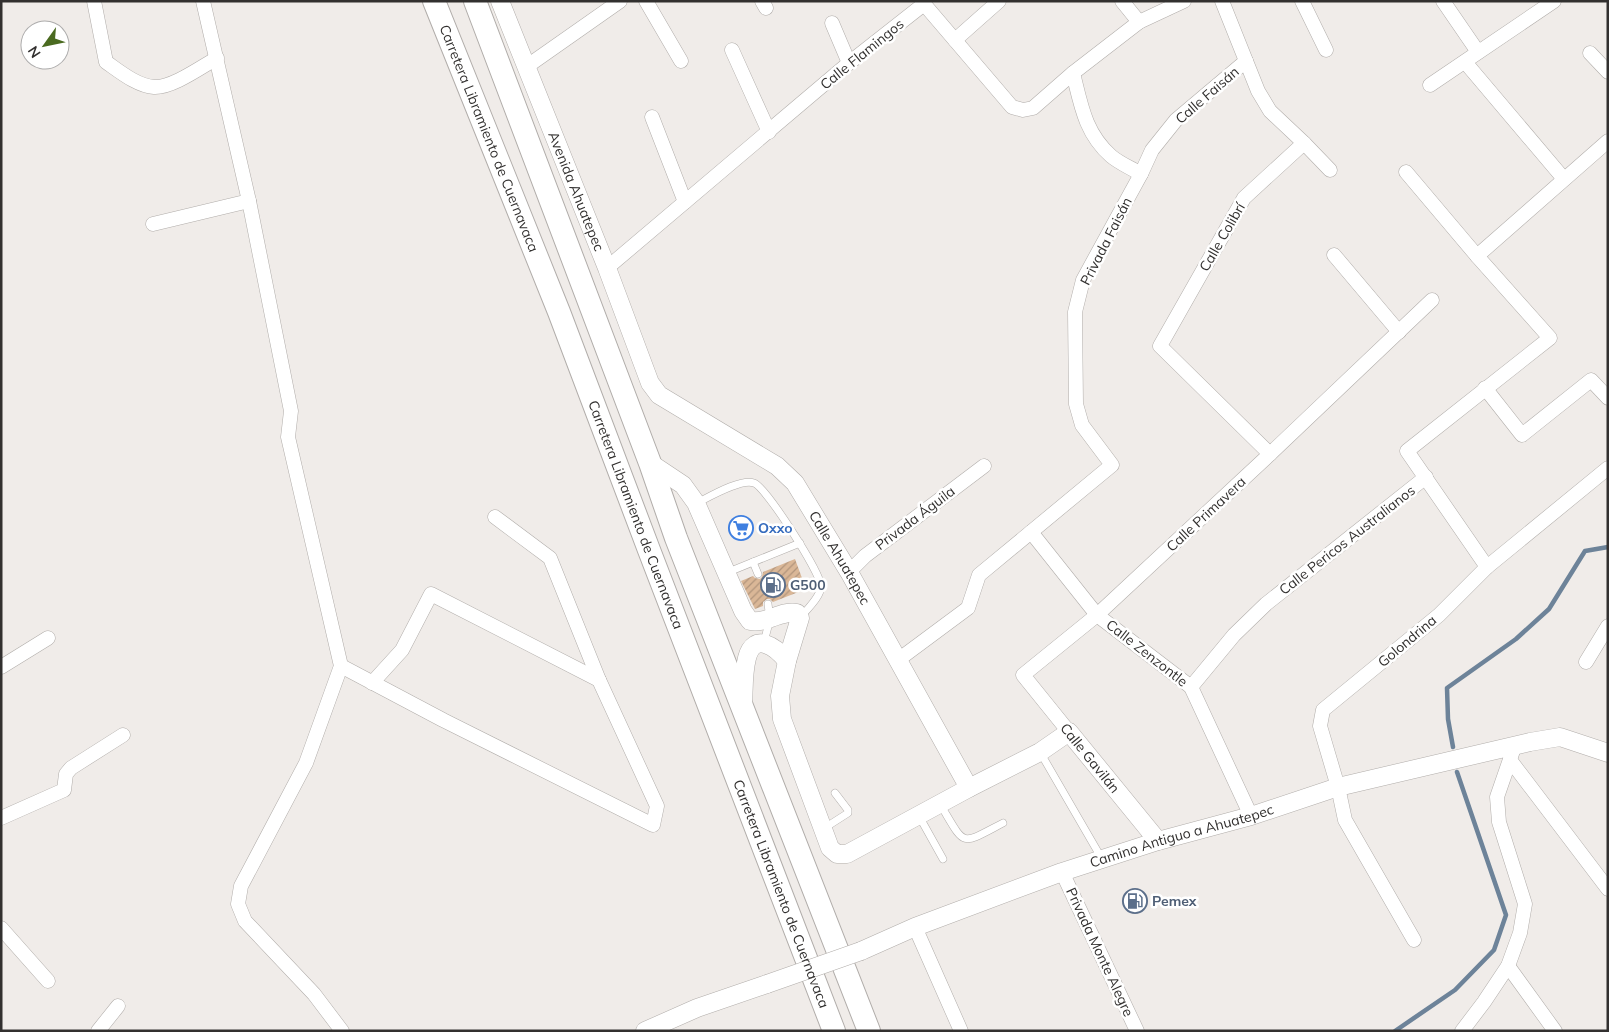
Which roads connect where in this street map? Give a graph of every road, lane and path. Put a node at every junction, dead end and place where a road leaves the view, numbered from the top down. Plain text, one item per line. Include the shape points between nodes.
1 (94, 1) edge
2 (203, 1) edge
3 (434, 1) edge
4 (475, 1) edge
5 (500, 1) edge
6 (620, 1) edge
7 (646, 1) edge
8 (998, 1) edge
9 (1122, 1) edge
10 (1184, 1) edge
11 (1222, 1) edge
12 (1302, 1) edge
13 (1443, 1) edge
14 (1554, 1) edge
15 (832, 22) dead end
16 (1139, 22) junction
17 (955, 40) junction
18 (732, 50) dead end
19 (1326, 50) dead end
20 (1478, 52) junction
21 (1590, 53) dead end
22 (217, 58) junction
23 (681, 60) dead end
24 (1246, 61) junction
25 (1464, 62) junction
26 (849, 63) junction
27 (526, 67) junction
28 (1608, 72) edge
29 (1073, 73) junction
30 (1430, 85) dead end
31 (652, 117) dead end
32 (769, 132) junction
33 (1608, 141) edge
34 (1304, 143) junction
35 (1330, 170) dead end
36 (1406, 172) dead end
37 (1141, 174) junction
38 (1564, 179) junction
39 (249, 201) junction
40 (686, 202) junction
41 (153, 224) dead end
42 (1334, 255) dead end
43 (1477, 256) junction
44 (608, 268) junction
45 (1432, 300) dead end
46 (1399, 332) junction
47 (650, 382) joint
48 (1485, 388) junction
49 (1608, 398) edge
50 (1270, 454) junction
51 (650, 463) junction
52 (984, 466) dead end
53 (1608, 468) edge
54 (1426, 477) junction
55 (696, 503) junction
56 (495, 517) dead end
57 (1031, 532) junction
58 (800, 543) junction
59 (753, 562) junction
60 (1487, 567) junction
61 (849, 572) junction
62 (726, 573) junction
63 (758, 574) dead end
64 (769, 612) junction
65 (1097, 614) junction
66 (800, 618) junction
67 (1608, 626) edge
68 (48, 638) dead end
69 (764, 643) junction
70 (898, 660) junction
71 (787, 661) junction
72 (1586, 662) dead end
73 (342, 666) junction
74 (1, 667) edge
75 (1024, 675) joint
76 (599, 680) junction
77 (372, 683) junction
78 (1191, 687) junction
79 (743, 707) junction
80 (1069, 732) junction
81 (123, 735) dead end
82 (1040, 752) junction
83 (1513, 753) junction
84 (1608, 753) edge
85 (1338, 787) junction
86 (969, 788) junction
87 (835, 793) dead end
88 (940, 804) junction
89 (919, 815) junction
90 (1251, 816) junction
91 (1, 818) edge
92 (1003, 822) dead end
93 (823, 829) junction
94 (1158, 841) junction
95 (943, 859) dead end
96 (1102, 859) junction
97 (1062, 872) junction
98 (1608, 889) edge
99 (915, 927) junction
100 (1, 928) edge
101 (1414, 940) dead end
102 (1508, 966) junction
103 (48, 980) dead end
104 (118, 1006) dead end
105 (98, 1031) edge
106 (342, 1031) edge
107 (645, 1031) edge
108 (834, 1031) edge
109 (869, 1031) edge
110 (961, 1031) edge
111 (1137, 1031) edge
112 (1462, 1031) edge
113 (1555, 1031) edge

1 - 22 street via 106,62 140,83 154,87 172,84
2 - 22 street
3 - 108 highway, Carretera Libramiento de Cuernavaca via 559,312
4 - 51 highway, Carretera Libramiento de Cuernavaca
5 - 27 street, Avenida Ahuatepec
6 - 27 street
7 - 23 street
8 - 17 street
9 - 16 street
10 - 16 street, Calle Flamingos
11 - 24 street
12 - 19 street
13 - 20 street
14 - 20 street
15 - 26 street
16 - 29 street, Calle Flamingos
17 - 26 street, Calle Flamingos via 924,4
17 - 29 street, Calle Flamingos via 1012,107 1033,108
18 - 32 street
20 - 25 street
21 - 28 street
22 - 39 street
24 - 34 street via 1270,111
24 - 37 street, Calle Faisán via 1176,120 1152,150
25 - 30 street
25 - 38 street
26 - 32 street, Calle Flamingos
27 - 44 street, Avenida Ahuatepec
29 - 37 street via 1093,138 1112,157
31 - 40 street
32 - 40 street, Calle Flamingos
33 - 38 street
34 - 35 street
34 - 50 street, Calle Colibrí via 1244,198 1160,346
36 - 43 street
37 - 57 street, Privada Faisán via 1083,280 1075,312 1076,404 1082,425 1112,465
38 - 43 street
39 - 41 street
39 - 73 street via 291,411 288,437
40 - 44 street, Calle Flamingos
42 - 46 street
43 - 48 street, Calle Pericos Australianos via 1550,338
44 - 47 street, Avenida Ahuatepec
45 - 46 street, Calle Primavera
46 - 50 street, Calle Primavera
47 - 61 street, Calle Ahuatepec via 659,394 778,466 795,483
48 - 49 street via 1522,435 1591,380
48 - 54 street, Calle Pericos Australianos via 1407,451
50 - 65 street, Calle Primavera
51 - 55 street via 683,485
51 - 79 highway, Carretera Libramiento de Cuernavaca
52 - 61 street, Privada Águila via 865,556
53 - 60 street, Golondrina
54 - 60 street
54 - 78 street, Calle Pericos Australianos via 1266,604 1234,635
55 - 58 lane via 741,483 754,482 765,491
55 - 62 street
56 - 76 street via 550,558
57 - 65 street, Calle Zenzontle
57 - 70 street via 979,576 968,608
58 - 59 lane
58 - 66 lane via 821,586
59 - 62 lane
59 - 63 lane
60 - 85 street, Golondrina via 1438,615 1323,710 1320,726
61 - 70 street, Calle Ahuatepec
62 - 64 street via 750,621 758,622
64 - 66 street via 797,613
64 - 69 lane
65 - 75 street, Calle Primavera
65 - 78 street, Calle Zenzontle
66 - 71 street
67 - 72 street
68 - 74 street
69 - 71 street via 780,652
69 - 79 street via 750,651 747,658
70 - 86 street, Calle Ahuatepec
71 - 93 street via 780,696 782,719
73 - 77 street
73 - 106 street via 306,763 240,886 238,904 246,921 314,994
75 - 80 street, Calle Gavilán
76 - 77 street via 431,594 402,650
76 - 77 street via 657,806 653,825
78 - 90 street, Calle Zenzontle
79 - 109 highway, Carretera Libramiento de Cuernavaca
80 - 82 street
80 - 94 street, Calle Gavilán
81 - 91 street via 71,768 66,774 64,790
82 - 86 street
82 - 96 lane
83 - 84 street, Camino Antiguo a Ahuatepec via 1560,737
83 - 85 street, Camino Antiguo a Ahuatepec
83 - 98 street
83 - 102 street via 1497,798 1499,822 1525,904 1520,934
85 - 90 street, Camino Antiguo a Ahuatepec
85 - 101 street via 1345,820
86 - 88 street
87 - 93 lane via 848,814
88 - 89 street
88 - 92 lane via 963,839 970,840
89 - 93 street via 848,854 837,854 830,848
89 - 95 lane
90 - 94 street, Camino Antiguo a Ahuatepec
94 - 96 street, Camino Antiguo a Ahuatepec
96 - 97 street, Camino Antiguo a Ahuatepec
97 - 99 street, Camino Antiguo a Ahuatepec
97 - 111 street, Privada Monte Alegre
99 - 107 street, Camino Antiguo a Ahuatepec, bridge via 862,951 697,1008
99 - 110 street
100 - 103 street
102 - 112 street
102 - 113 street
104 - 105 street

